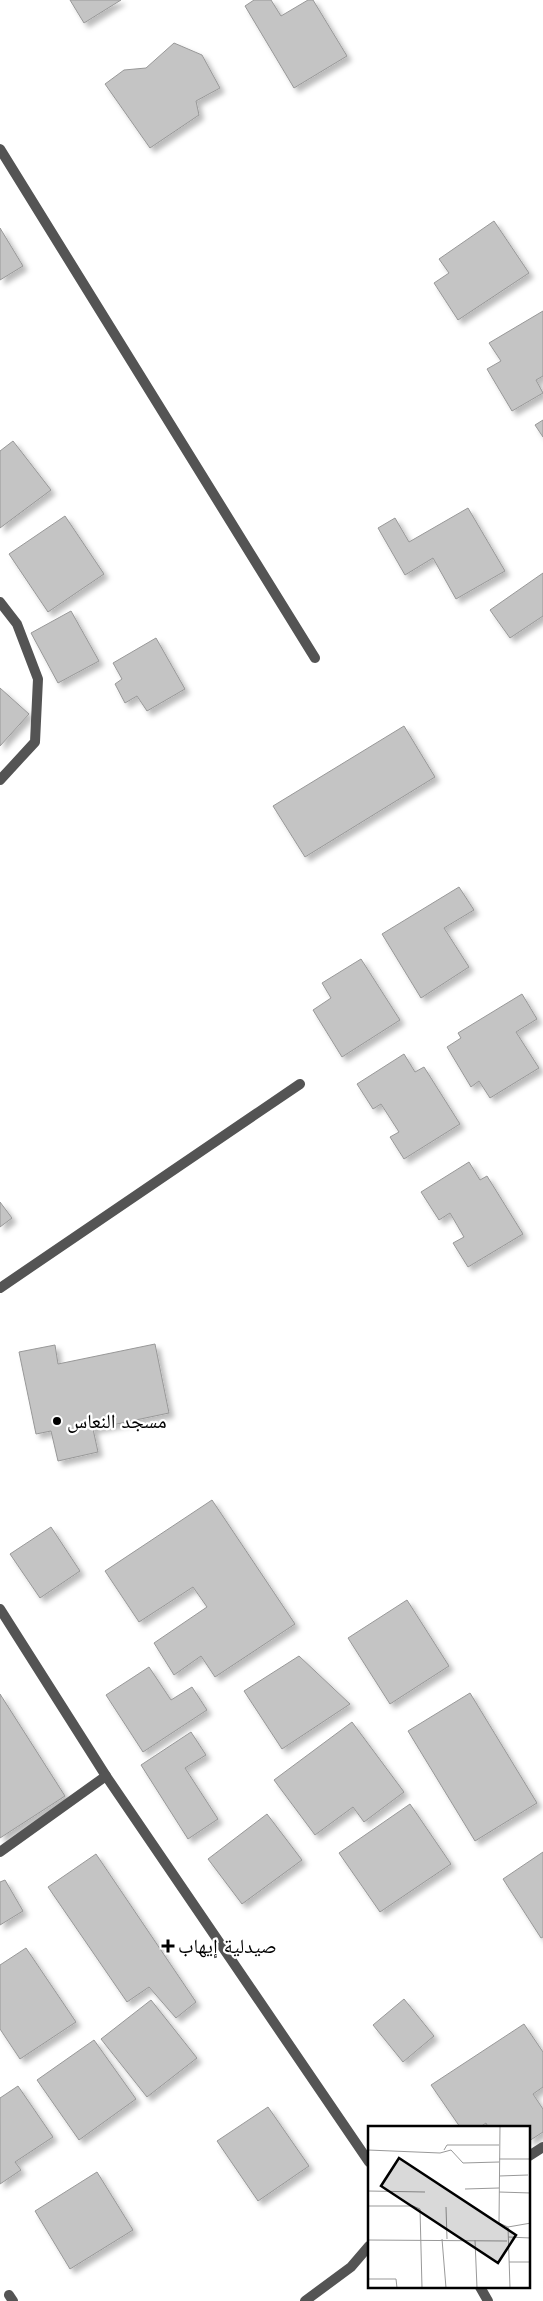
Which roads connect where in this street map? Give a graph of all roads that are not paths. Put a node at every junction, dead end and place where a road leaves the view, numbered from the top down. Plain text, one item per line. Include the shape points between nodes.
1 (0, 150) edge
2 (0, 602) edge
3 (315, 658) dead end
4 (0, 780) edge
5 (300, 1084) dead end
6 (0, 1288) edge
7 (0, 1609) edge
8 (106, 1776) junction
9 (0, 1852) edge
10 (543, 2147) edge
11 (530, 2155) edge
12 (368, 2161) edge
13 (368, 2247) edge
14 (481, 2288) edge
15 (305, 2301) edge
16 (488, 2301) edge

1 - 3 street
2 - 4 street via 17,624 38,679 35,742
5 - 6 street
7 - 8 street
8 - 9 street
8 - 12 street
10 - 11 street
13 - 15 street via 351,2267
14 - 16 street

